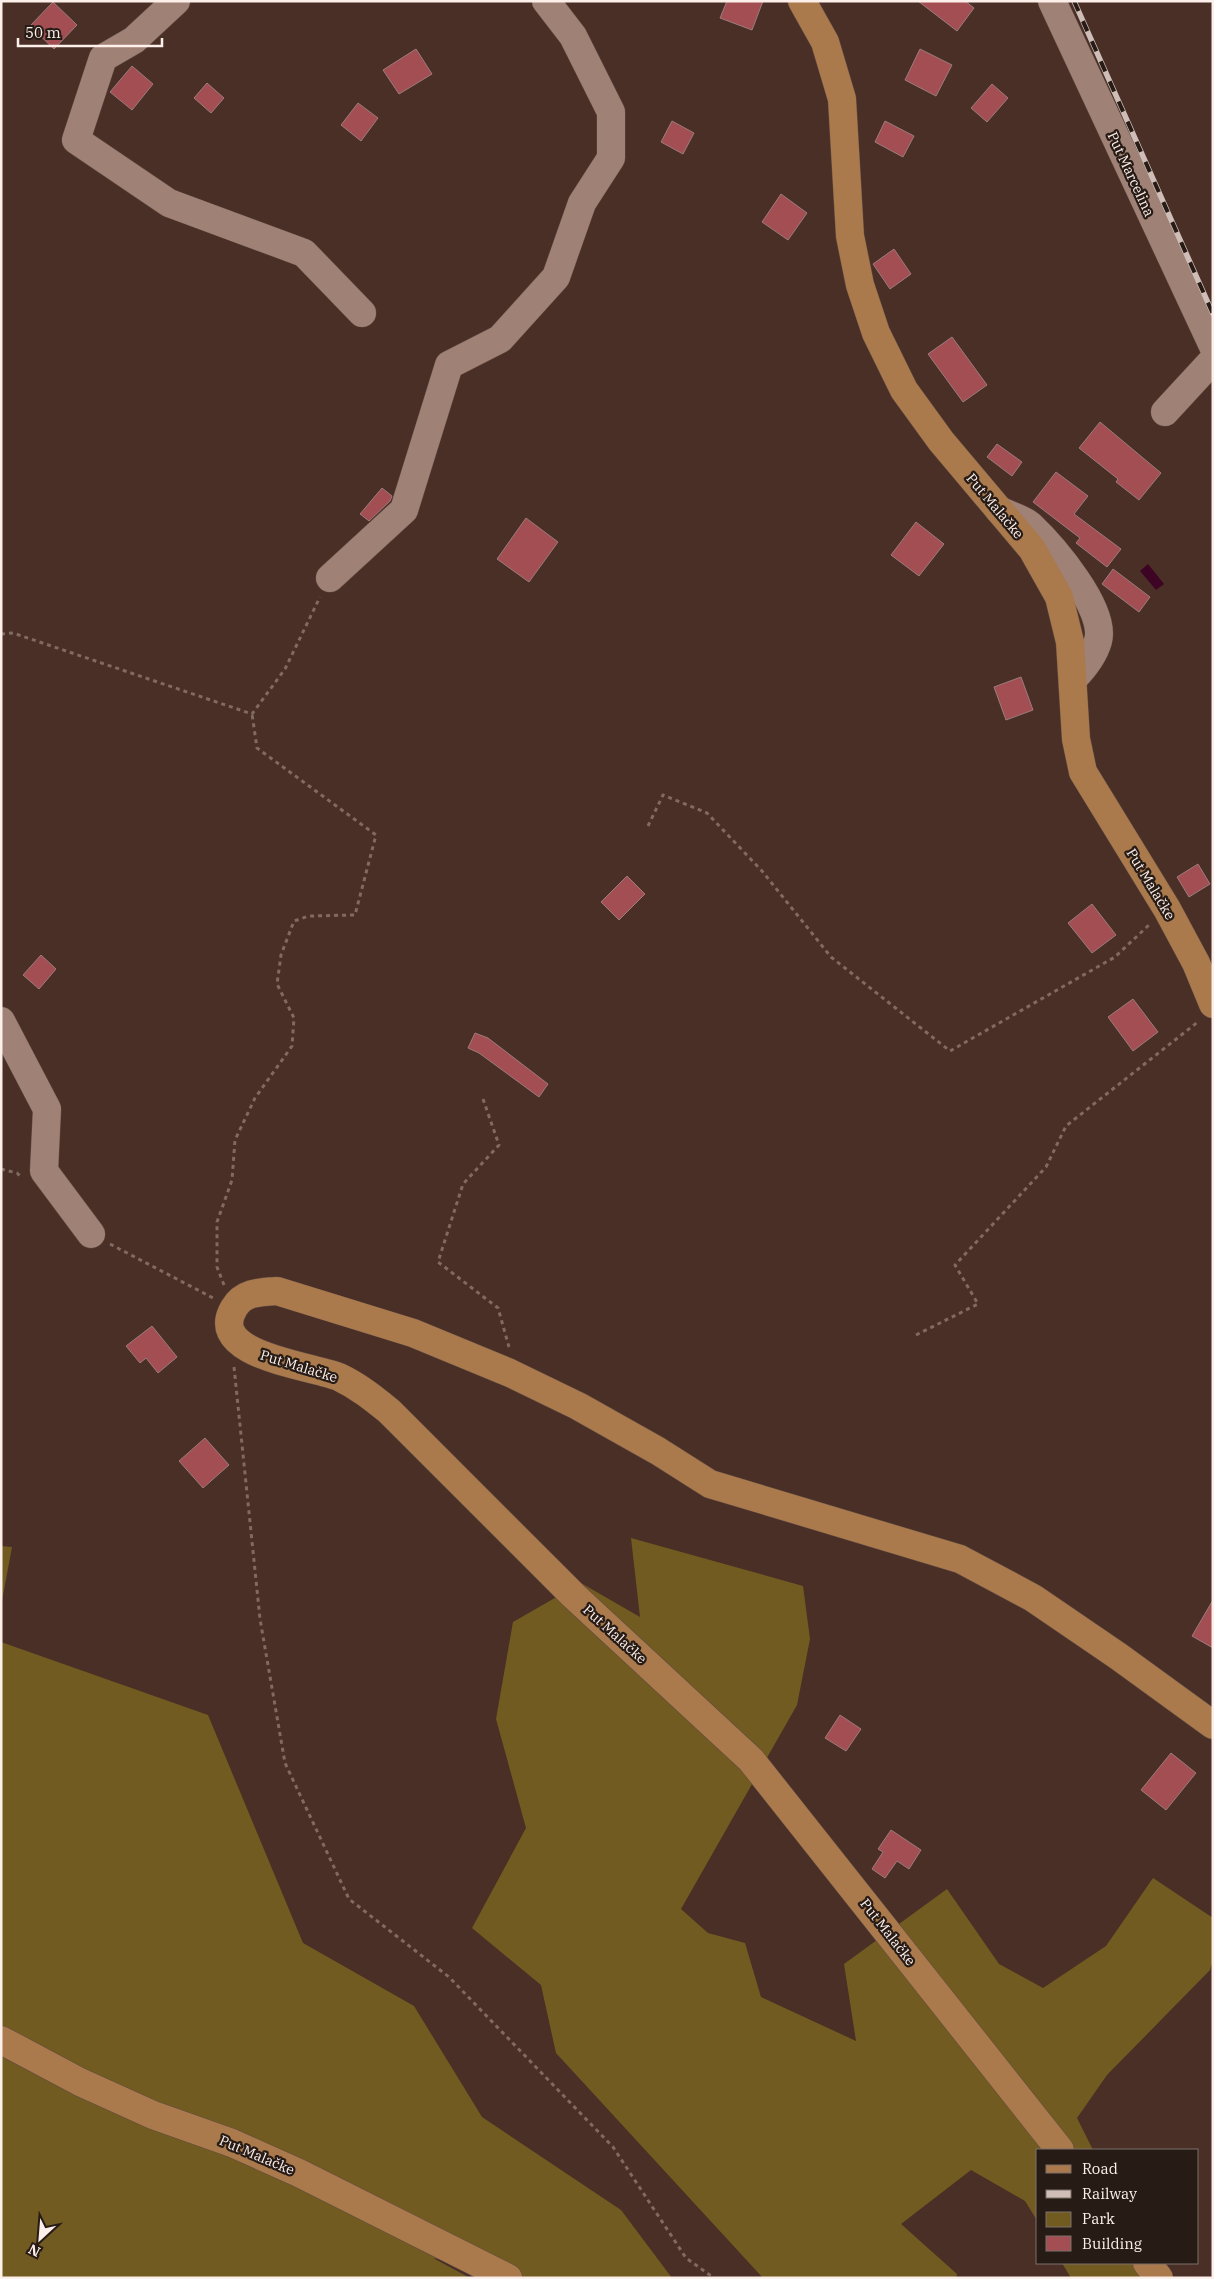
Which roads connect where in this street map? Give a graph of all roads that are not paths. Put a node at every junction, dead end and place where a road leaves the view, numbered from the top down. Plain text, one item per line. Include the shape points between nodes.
1 (176, 1) edge
2 (546, 1) edge
3 (802, 1) edge
4 (1052, 1) edge
5 (362, 313) dead end
6 (1213, 346) edge
7 (1213, 360) edge
8 (1165, 412) dead end
9 (330, 578) road end
10 (1209, 1010) edge
11 (1, 1021) edge
12 (91, 1234) road end
13 (1213, 1725) edge
14 (1, 2040) edge
15 (1059, 2149) edge
16 (1148, 2264) edge
17 (508, 2278) edge
18 (1159, 2278) edge

1 - 5 street via 134,40 103,58 76,140 169,203 304,253
2 - 9 street via 572,36 611,112 611,158 582,203 556,277 500,338 449,366 404,510
3 - 10 main road, Put Malačke via 825,42 842,98 850,236 860,285 876,333 904,390 941,441 1032,550 1059,597 1070,642 1076,739 1084,772 1167,908 1196,963
4 - 6 street, Put Marcelina
7 - 8 street
11 - 12 street via 47,1109 44,1171
13 - 15 main road, Put Malačke via 1033,1598 960,1559 710,1484 578,1406 510,1373 413,1333 277,1291 256,1292 241,1298 232,1320 239,1343 254,1353 338,1376 366,1392 389,1411 574,1596 751,1760
14 - 17 main road, Put Malačke via 144,2111 232,2143 299,2173
16 - 18 main road

